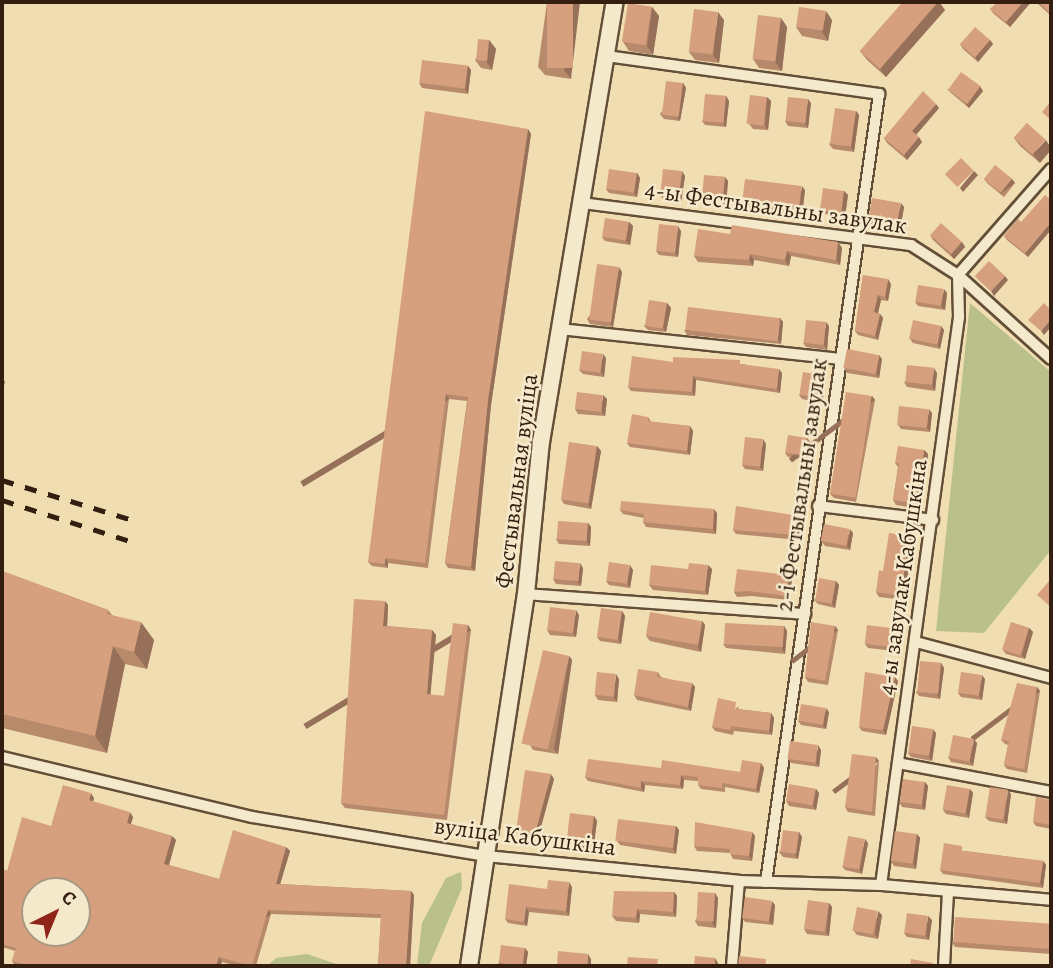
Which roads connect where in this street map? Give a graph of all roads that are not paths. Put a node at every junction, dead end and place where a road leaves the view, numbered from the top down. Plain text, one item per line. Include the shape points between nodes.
1 (615, 2) edge
2 (606, 56) junction
3 (1051, 169) edge
4 (582, 203) junction
5 (859, 236) junction
6 (958, 275) junction
7 (560, 329) junction
8 (1050, 355) edge
9 (840, 359) junction
10 (818, 506) junction
11 (933, 520) junction
12 (526, 594) junction
13 (805, 614) junction
14 (916, 642) junction
15 (1051, 678) edge
16 (2, 757) edge
17 (898, 763) junction
18 (1051, 792) edge
19 (486, 856) junction
20 (738, 881) junction
21 (766, 882) junction
22 (881, 885) junction
23 (947, 891) junction
24 (1051, 900) edge
25 (469, 966) edge
26 (732, 966) edge
27 (944, 966) edge

1 - 2 street, Фестывальная вуліца
2 - 4 street, Фестывальная вуліца
2 - 5 street, 2-і Фестывальны завулак via 879,94
3 - 6 street
4 - 5 street, 4-ы Фестывальны завулак
4 - 7 street, Фестывальная вуліца
5 - 6 street, 4-ы Фестывальны завулак via 911,245
5 - 9 street, 2-і Фестывальны завулак
6 - 8 street, 4-ы Фестывальны завулак
6 - 11 street, 4-ы завулак Кабушкіна via 959,317
7 - 9 street
7 - 12 street, Фестывальная вуліца via 541,442
9 - 10 street, 2-і Фестывальны завулак
10 - 11 street
10 - 13 street, 2-і Фестывальны завулак
11 - 14 street, 4-ы завулак Кабушкіна
12 - 13 street
12 - 19 street, Фестывальная вуліца
13 - 21 street, 2-і Фестывальны завулак
14 - 15 street
14 - 17 street, 4-ы завулак Кабушкіна
16 - 19 street, вуліца Кабушкіна via 252,817
17 - 18 street
17 - 22 street, 4-ы завулак Кабушкіна
19 - 20 street, вуліца Кабушкіна
19 - 25 street, Фестывальная вуліца
20 - 21 street, вуліца Кабушкіна
20 - 26 street
21 - 22 street, вуліца Кабушкіна
22 - 23 street, вуліца Кабушкіна
23 - 24 street, вуліца Кабушкіна
23 - 27 street

